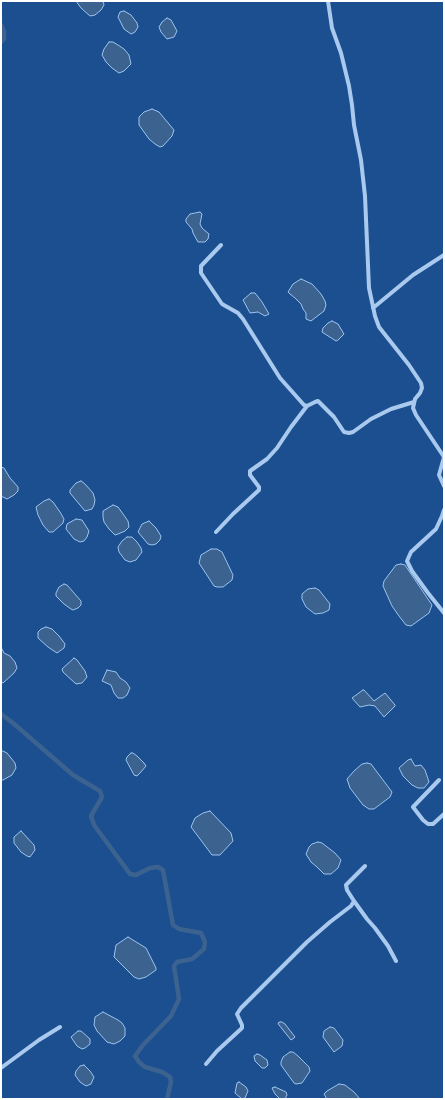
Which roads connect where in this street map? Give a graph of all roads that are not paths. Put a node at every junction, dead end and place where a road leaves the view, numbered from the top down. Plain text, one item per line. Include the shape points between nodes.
1 (328, 1) edge
2 (220, 245) dead end
3 (444, 255) edge
4 (373, 308) junction
5 (414, 402) junction
6 (307, 406) junction
7 (444, 486) edge
8 (444, 510) edge
9 (216, 532) dead end
10 (444, 612) edge
11 (439, 780) dead end
12 (444, 814) edge
13 (365, 866) dead end
14 (354, 901) junction
15 (396, 961) dead end
16 (60, 1027) dead end
17 (206, 1064) dead end
18 (1, 1068) edge

1 - 4 street via 332,28 341,53 352,105 361,160 369,288
2 - 6 street via 201,266 201,273 222,304 238,313 280,378
3 - 4 street
4 - 5 street via 379,327 421,383 422,388
5 - 6 street via 391,409 349,433 344,432 318,401
5 - 7 street via 416,414 444,457 439,475
6 - 9 street via 277,448 250,471 259,490
8 - 10 street via 436,529 411,552 408,561 412,571
11 - 12 street via 413,807 428,824 433,824
13 - 14 street via 346,885
14 - 15 street
14 - 17 street via 307,942 241,1008 237,1014 242,1028
16 - 18 street

